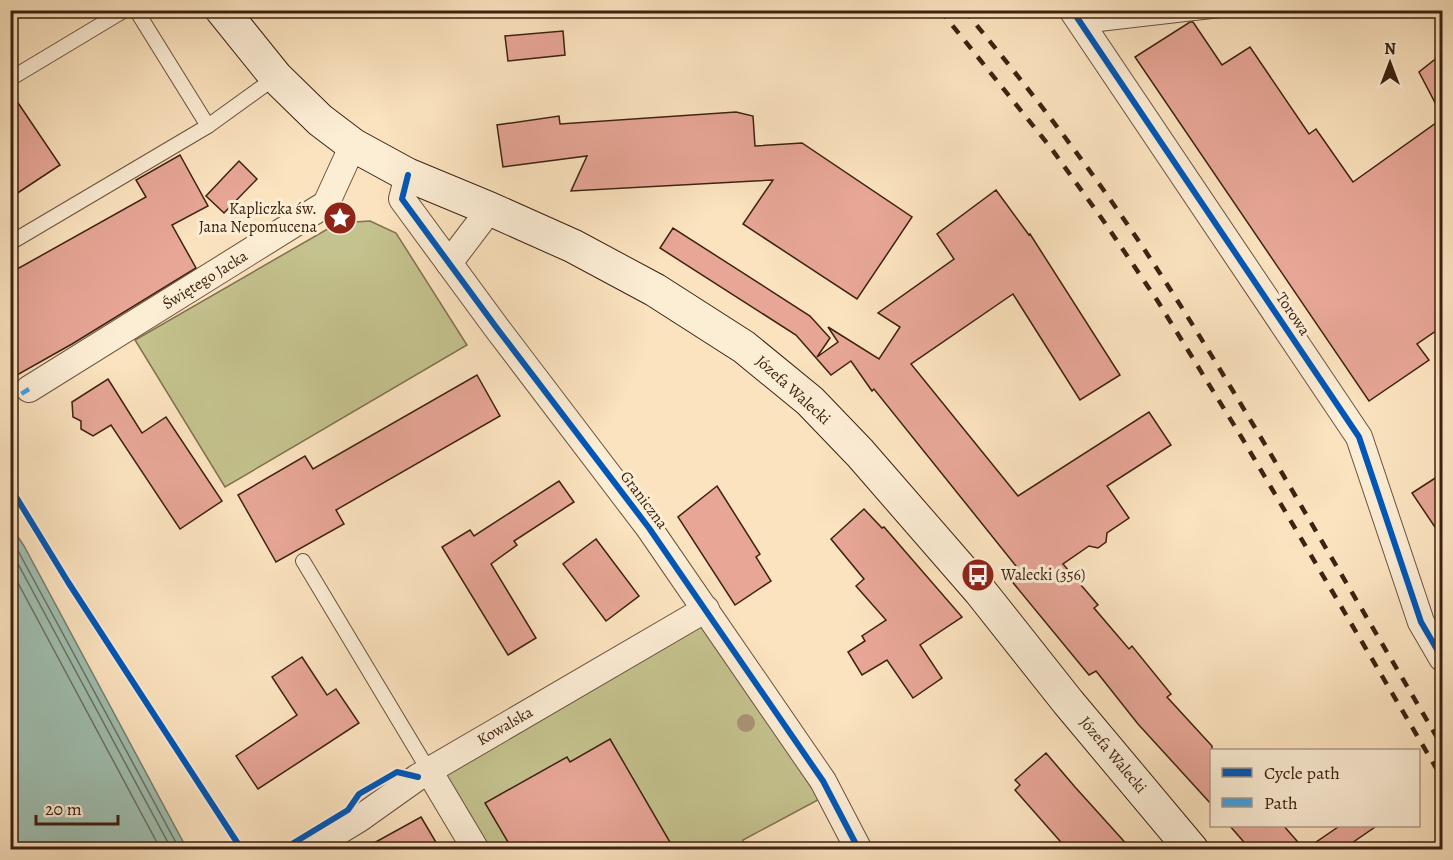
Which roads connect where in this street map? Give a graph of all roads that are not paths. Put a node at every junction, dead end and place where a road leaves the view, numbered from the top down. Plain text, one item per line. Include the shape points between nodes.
1 (124, 10) edge
2 (136, 10) edge
3 (222, 10) edge
4 (1220, 10) edge
5 (1077, 18) edge
6 (276, 77) junction
7 (10, 79) edge
8 (208, 126) junction
9 (353, 145) junction
10 (408, 175) junction
11 (490, 209) junction
12 (10, 243) edge
13 (449, 263) junction
14 (29, 389) dead end
15 (303, 561) dead end
16 (706, 609) junction
17 (1443, 658) edge
18 (429, 771) junction
19 (308, 849) edge
20 (476, 849) edge
21 (859, 849) edge
22 (1192, 849) edge

1 - 7 lane
2 - 8 lane
3 - 6 main road, Józefa Walecki
4 - 5 lane
5 - 17 street, Torowa via 1359,437 1421,622
6 - 8 lane
6 - 9 main road, Józefa Walecki via 320,120
8 - 12 lane
9 - 10 main road, Józefa Walecki
9 - 14 street, Świętego Jacka via 326,204
10 - 11 main road, Józefa Walecki
10 - 13 street, Graniczna via 402,199
11 - 13 street
11 - 22 main road, Józefa Walecki via 573,246 655,290 744,347 810,401 980,591
13 - 16 street, Graniczna
15 - 18 lane
16 - 18 street, Kowalska
16 - 21 street, Graniczna via 824,783
18 - 19 street, Kowalska
18 - 20 street

